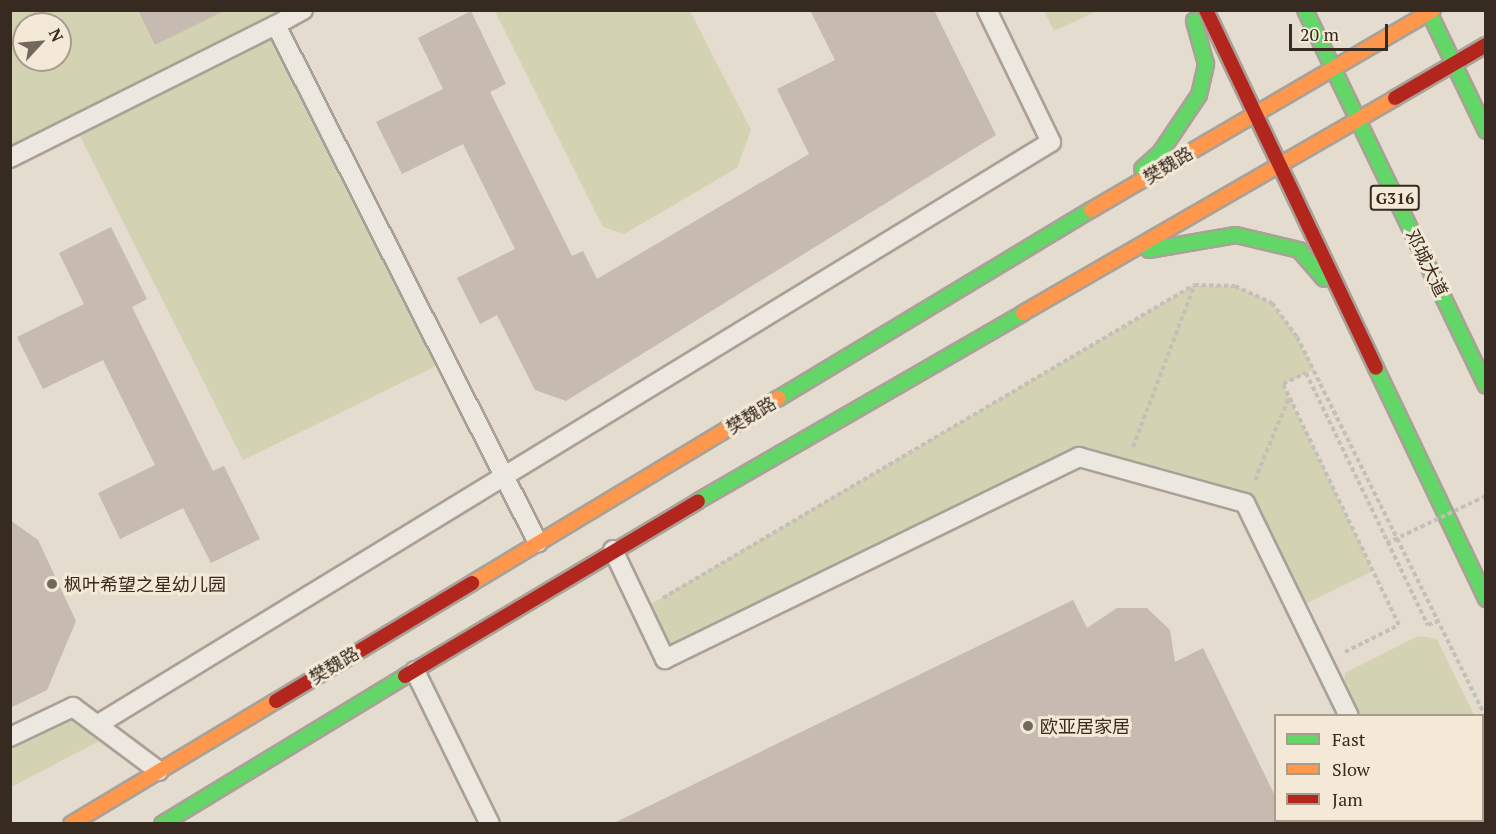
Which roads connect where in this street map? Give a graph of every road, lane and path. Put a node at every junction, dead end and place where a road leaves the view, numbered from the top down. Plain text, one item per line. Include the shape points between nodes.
1 (303, 10) edge
2 (987, 10) edge
3 (1191, 10) edge
4 (1206, 10) edge
5 (1305, 10) edge
6 (1430, 11) edge
7 (276, 25) junction
8 (1485, 45) edge
9 (1452, 63) junction
10 (1333, 69) junction
11 (1255, 113) junction
12 (1358, 121) junction
13 (1485, 131) edge
14 (10, 158) edge
15 (1280, 165) junction
16 (1106, 201) junction
17 (1126, 254) junction
18 (1194, 285) dead end
19 (1347, 307) junction
20 (1485, 386) edge
21 (1289, 397) junction
22 (1124, 469) junction
23 (504, 476) junction
24 (1485, 496) edge
25 (1245, 503) junction
26 (538, 543) junction
27 (1388, 543) junction
28 (613, 550) junction
29 (1485, 598) edge
30 (1438, 621) dead end
31 (1324, 663) junction
32 (415, 671) junction
33 (1349, 714) edge
34 (97, 725) junction
35 (10, 737) edge
36 (159, 771) junction
37 (483, 821) edge
38 (71, 824) edge
39 (162, 824) edge

1 - 7 lane
2 - 23 lane via 1051,142
3 - 16 main road via 1206,64 1199,95 1160,153
4 - 11 main road
5 - 10 main road, 邓城大道 / G316
6 - 9 main road
6 - 10 main road, 樊魏路
7 - 14 lane
7 - 23 lane
8 - 9 main road
9 - 12 main road
9 - 13 main road
10 - 11 main road, 樊魏路
10 - 12 main road, 邓城大道 / G316
11 - 15 main road
11 - 16 main road, 樊魏路
12 - 15 main road
12 - 20 main road, 邓城大道 / G316
15 - 17 main road
15 - 19 main road
16 - 26 main road, 樊魏路
17 - 19 main road via 1236,235 1299,250
17 - 28 main road
18 - 22 path
19 - 29 main road
21 - 25 path
21 - 27 path via 1283,384 1306,373
21 - 31 path via 1399,626
22 - 25 lane
22 - 28 lane via 1079,457 665,659
23 - 26 lane
23 - 34 lane
24 - 27 path, bridge
25 - 31 lane
26 - 36 main road, 樊魏路
27 - 30 path via 1428,625
28 - 32 main road
31 - 33 lane
32 - 37 lane
32 - 39 main road
34 - 35 lane via 73,707
34 - 36 lane
36 - 38 main road, 樊魏路

